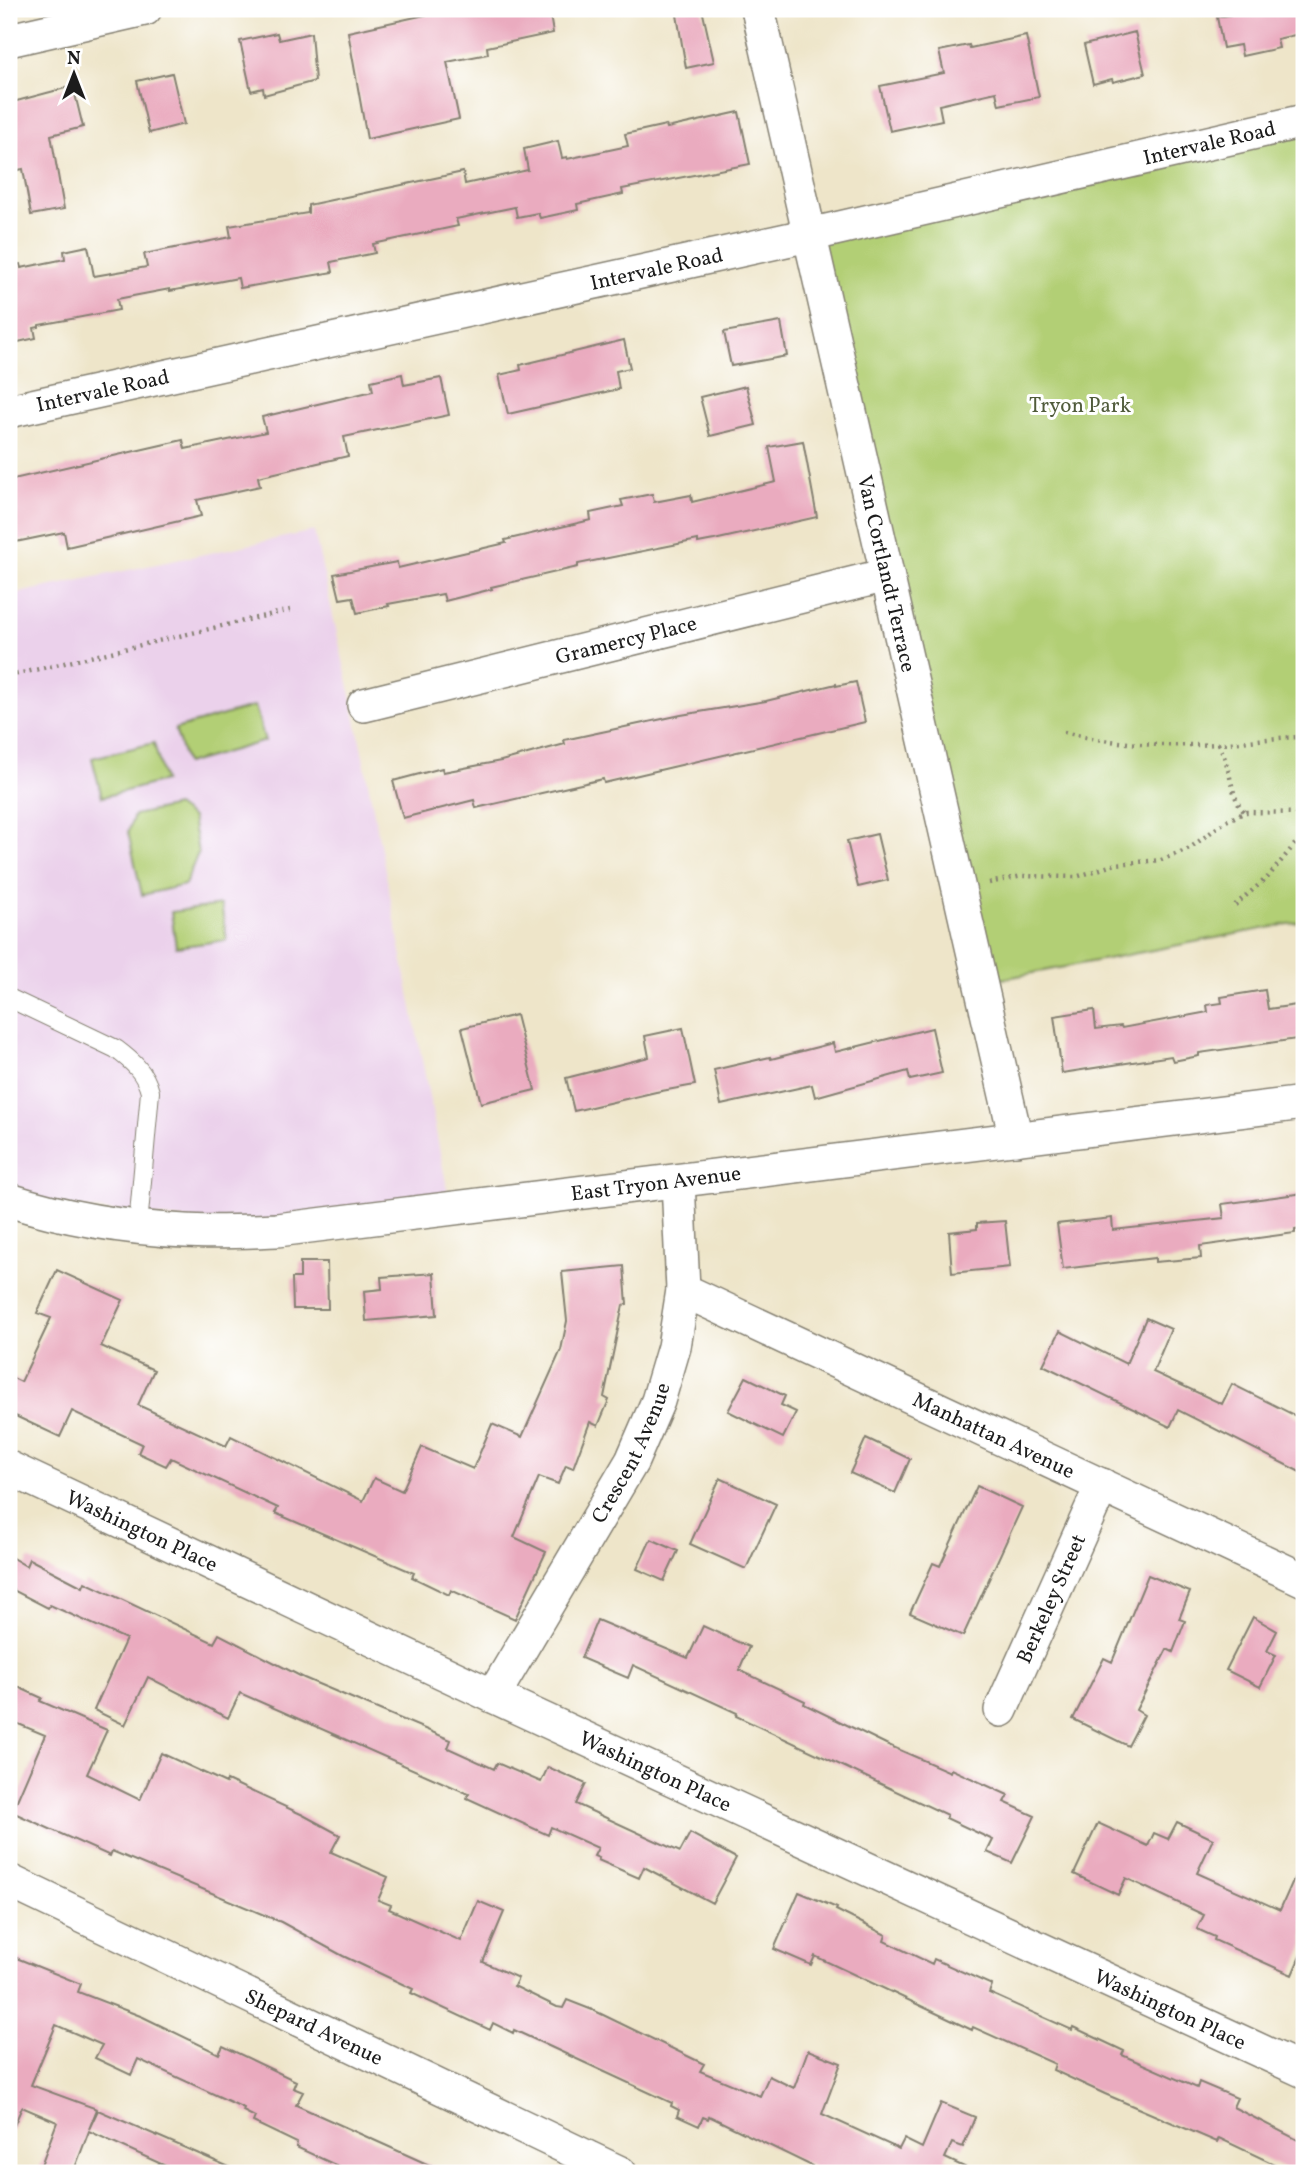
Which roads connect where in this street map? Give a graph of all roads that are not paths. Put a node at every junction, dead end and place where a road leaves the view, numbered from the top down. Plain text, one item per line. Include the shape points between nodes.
1 (145, 9) edge
2 (758, 9) edge
3 (9, 40) edge
4 (1304, 121) edge
5 (809, 235) junction
6 (9, 411) edge
7 (887, 575) junction
8 (364, 705) dead end
9 (9, 998) edge
10 (1304, 1103) edge
11 (1016, 1139) junction
12 (678, 1181) junction
13 (9, 1200) edge
14 (138, 1226) junction
15 (683, 1290) junction
16 (9, 1468) edge
17 (1102, 1485) junction
18 (1304, 1580) edge
19 (493, 1696) junction
20 (1001, 1710) dead end
21 (9, 1881) edge
22 (1304, 2071) edge
23 (620, 2173) edge

1 - 3 street
2 - 5 street, Van Cortlandt Terrace
4 - 5 street, Intervale Road
5 - 6 street, Intervale Road
5 - 7 street, Van Cortlandt Terrace
7 - 8 street, Gramercy Place
7 - 11 street, Van Cortlandt Terrace
9 - 14 lane via 116,1049 147,1080 150,1092
10 - 11 street, East Tryon Avenue
11 - 12 street, East Tryon Avenue
12 - 14 street, East Tryon Avenue via 277,1230 186,1231
12 - 15 street, Crescent Avenue
13 - 14 street, East Tryon Avenue
15 - 17 street, Manhattan Avenue
15 - 19 street, Crescent Avenue via 674,1347 658,1401 632,1461
16 - 19 street, Washington Place
17 - 18 street, Manhattan Avenue
17 - 20 street, Berkeley Street
19 - 22 street, Washington Place
21 - 23 street, Shepard Avenue

